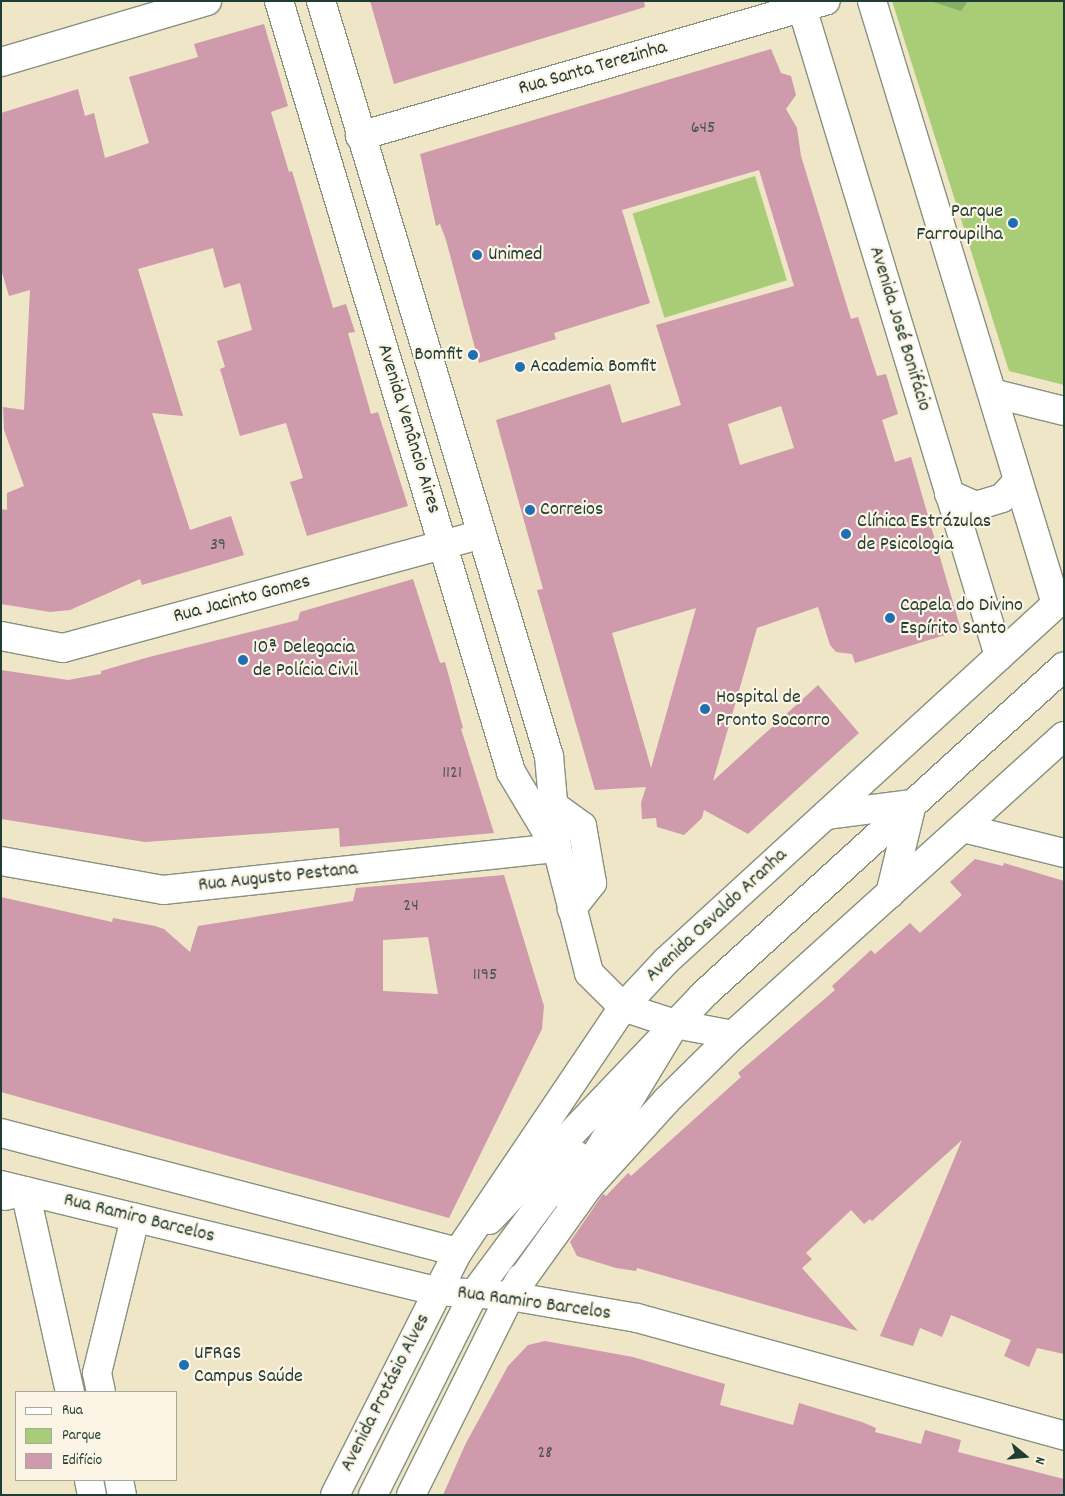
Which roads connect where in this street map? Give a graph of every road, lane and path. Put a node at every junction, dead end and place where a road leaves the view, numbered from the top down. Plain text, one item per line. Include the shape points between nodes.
1 (207, 1) edge
2 (279, 1) edge
3 (321, 1) edge
4 (872, 1) edge
5 (809, 4) edge
6 (1, 62) edge
7 (360, 136) junction
8 (992, 393) junction
9 (1064, 411) edge
10 (1018, 481) junction
11 (949, 494) junction
12 (482, 534) junction
13 (444, 545) junction
14 (1060, 601) edge
15 (1, 636) edge
16 (999, 656) junction
17 (1064, 667) edge
18 (1064, 736) edge
19 (912, 804) junction
20 (553, 805) junction
21 (826, 815) junction
22 (963, 828) junction
23 (557, 848) junction
24 (1064, 853) edge
25 (1, 861) edge
26 (890, 894) junction
27 (572, 909) junction
28 (623, 1007) junction
29 (675, 1024) junction
30 (733, 1035) junction
31 (1, 1133) edge
32 (9, 1191) edge
33 (134, 1218) junction
34 (458, 1252) junction
35 (437, 1291) junction
36 (473, 1295) junction
37 (510, 1296) junction
38 (70, 1391) edge
39 (101, 1391) edge
40 (1064, 1436) edge
41 (89, 1481) edge
42 (119, 1481) edge
43 (92, 1495) edge
44 (122, 1495) edge
45 (335, 1495) edge
46 (373, 1495) edge
47 (412, 1495) edge

1 - 6 main road
2 - 13 main road, Avenida Venâncio Aires
3 - 7 main road, Avenida Venâncio Aires
4 - 8 main road
5 - 7 main road, Rua Santa Terezinha
5 - 11 main road, Avenida José Bonifácio
7 - 12 main road, Avenida Venâncio Aires
8 - 9 main road
8 - 10 main road
10 - 11 main road via 1002,498 976,506
10 - 14 main road
11 - 16 main road, Avenida José Bonifácio
12 - 13 main road, Rua Jacinto Gomes
12 - 20 main road, Avenida Venâncio Aires via 549,756
13 - 15 main road, Rua Jacinto Gomes via 63,648
13 - 23 main road, Avenida Venâncio Aires via 511,772
14 - 16 main road, Avenida Osvaldo Aranha
16 - 21 main road, Avenida Osvaldo Aranha
17 - 19 main road
18 - 22 main road
19 - 21 main road
19 - 26 main road
19 - 29 main road
20 - 23 main road, Avenida Venâncio Aires
20 - 27 main road via 582,826 592,883
21 - 28 main road, Avenida Osvaldo Aranha via 666,960
22 - 24 main road
22 - 26 main road
23 - 25 main road, Rua Augusto Pestana via 163,890
23 - 27 main road, Avenida Venâncio Aires
26 - 30 main road
27 - 28 main road, Avenida Venâncio Aires via 588,973
28 - 29 main road, Avenida Venâncio Aires
28 - 34 main road, Avenida Osvaldo Aranha
29 - 30 main road, Avenida Venâncio Aires
29 - 34 main road
29 - 36 main road
29 - 37 main road
30 - 37 main road via 666,1101 589,1186
31 - 34 main road, Rua Ramiro Barcelos
32 - 33 main road, Rua Ramiro Barcelos
32 - 38 main road
33 - 35 main road, Rua Ramiro Barcelos
33 - 39 main road via 97,1373
34 - 35 main road, Avenida Osvaldo Aranha
35 - 36 main road, Rua Ramiro Barcelos
35 - 45 main road, Avenida Protásio Alves
36 - 37 main road, Rua Ramiro Barcelos
36 - 46 main road
37 - 40 main road, Rua Ramiro Barcelos via 637,1318
37 - 47 main road
41 - 43 main road
42 - 44 main road

